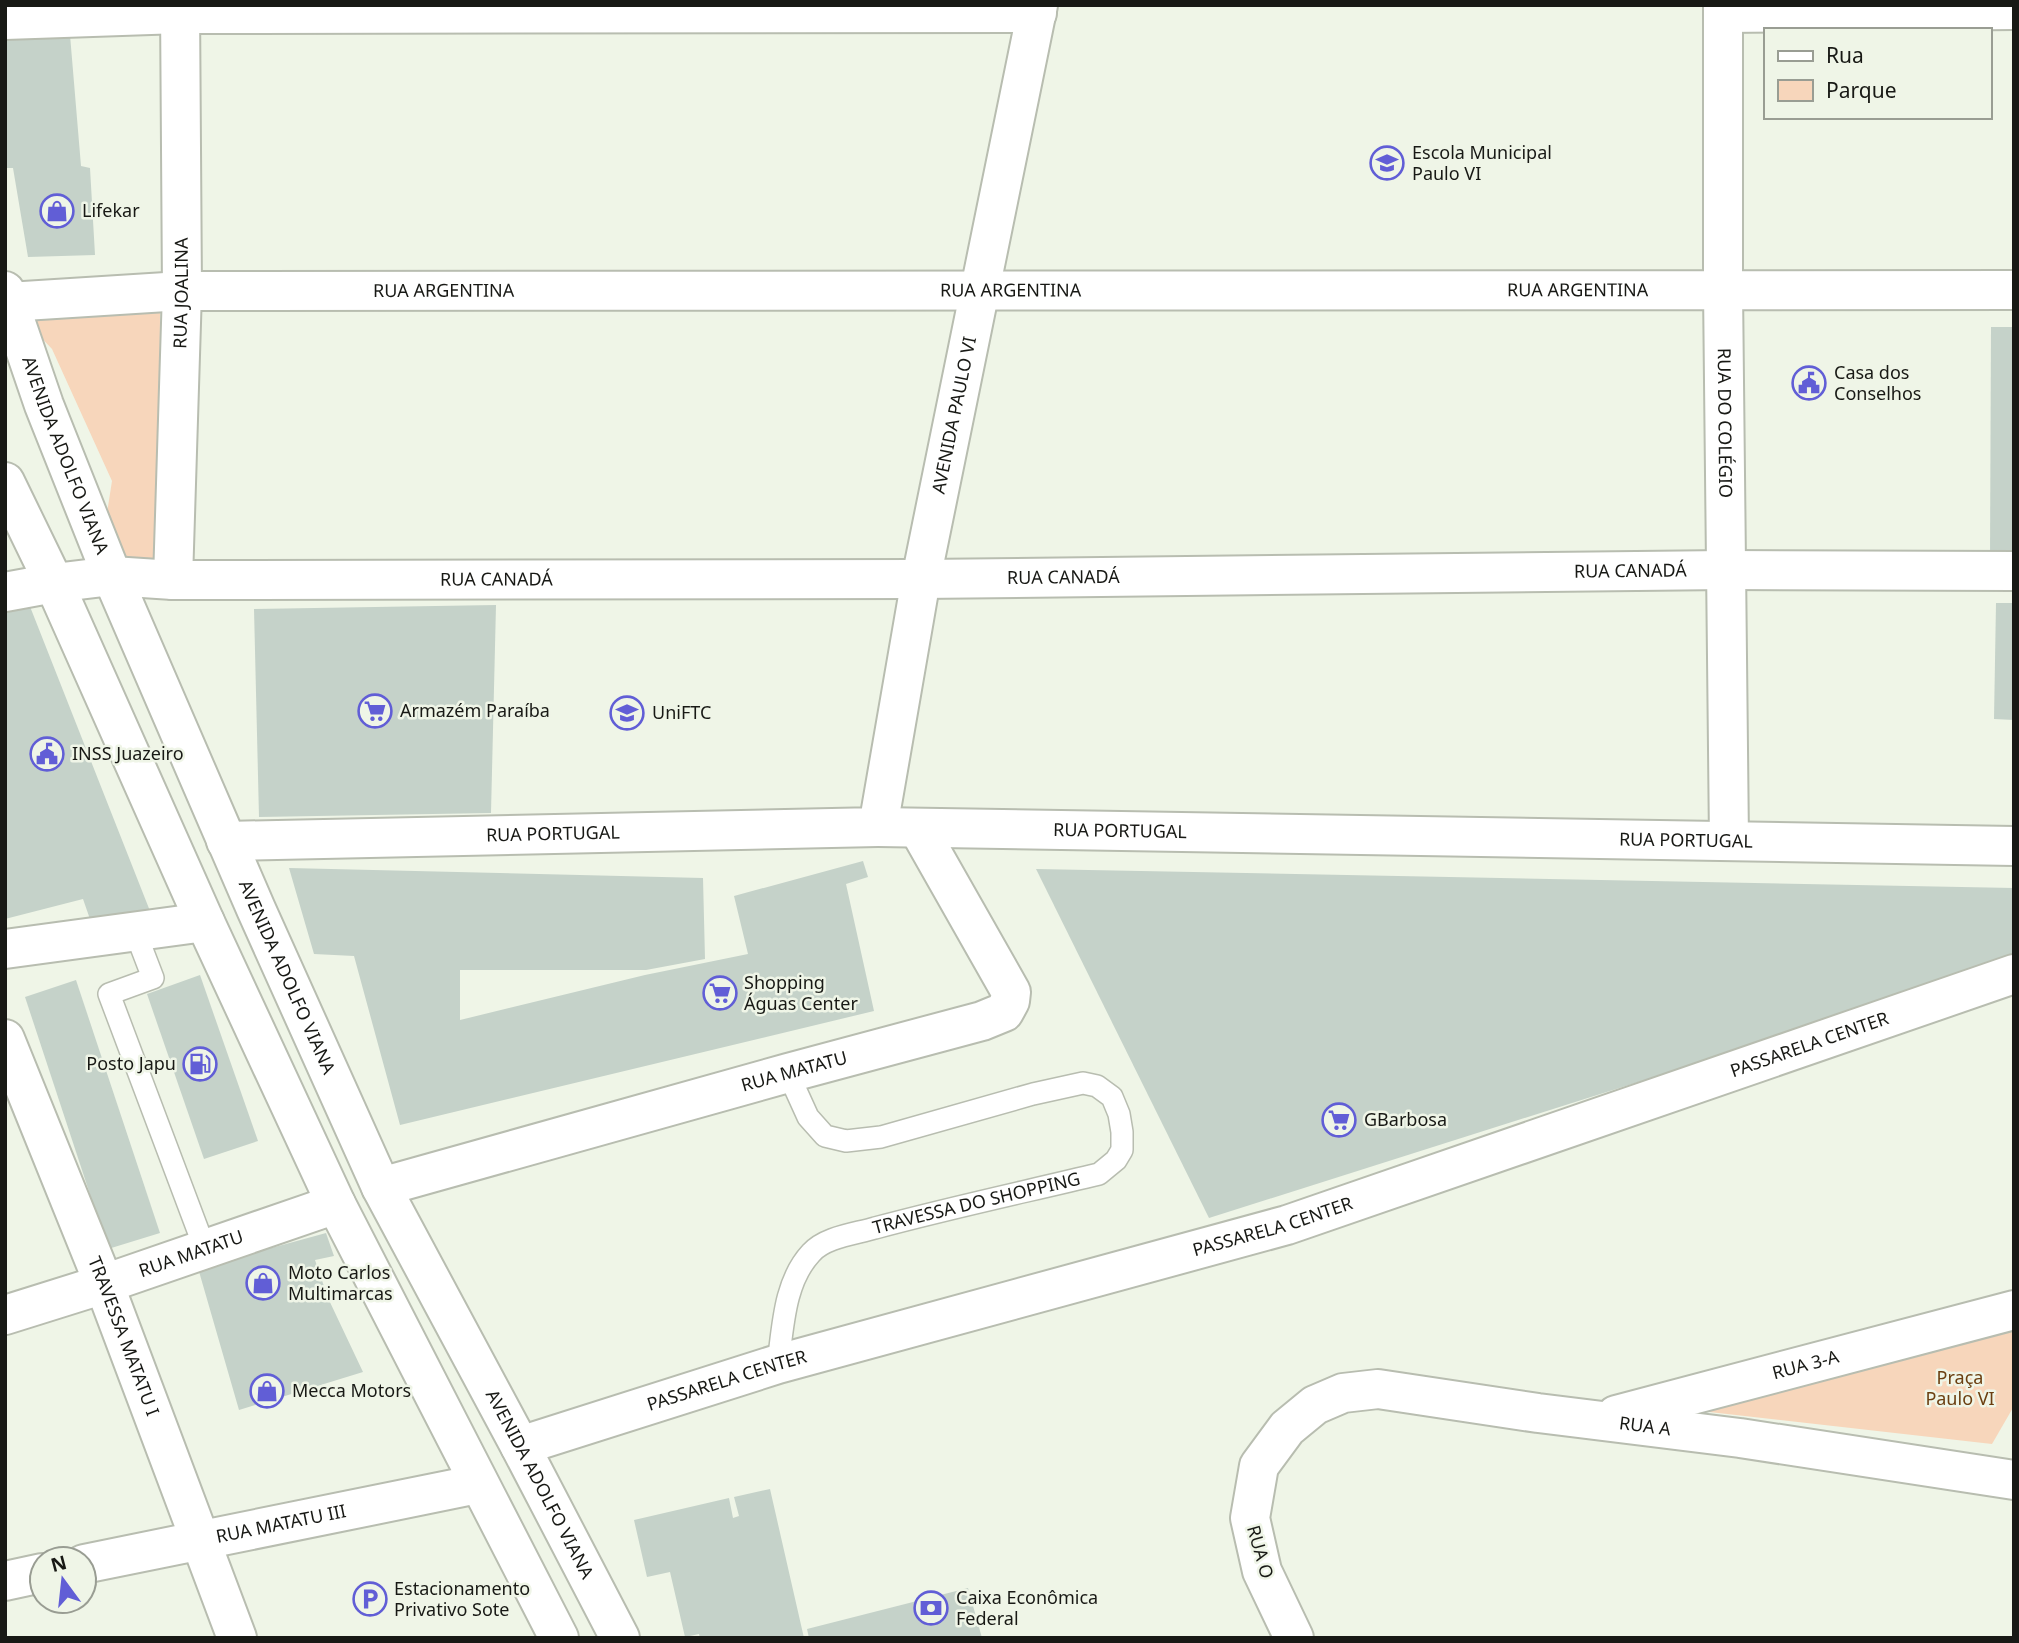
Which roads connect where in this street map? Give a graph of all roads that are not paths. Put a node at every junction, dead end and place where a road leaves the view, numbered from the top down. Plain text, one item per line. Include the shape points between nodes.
1 (180, 9) edge
2 (1038, 9) edge
3 (1723, 9) edge
4 (2014, 10) edge
5 (5, 20) edge
6 (1723, 289) junction
7 (2014, 290) edge
8 (182, 291) junction
9 (980, 291) junction
10 (6, 297) edge
11 (5, 482) edge
12 (1726, 570) junction
13 (2014, 571) edge
14 (112, 576) junction
15 (921, 579) junction
16 (173, 580) junction
17 (54, 583) junction
18 (5, 592) edge
19 (878, 827) junction
20 (918, 828) junction
21 (226, 841) junction
22 (1729, 841) junction
23 (2014, 846) edge
24 (205, 922) junction
25 (135, 931) junction
26 (5, 949) edge
27 (2014, 974) edge
28 (5, 1039) edge
29 (788, 1073) junction
30 (381, 1187) junction
31 (336, 1204) junction
32 (205, 1249) junction
33 (104, 1284) junction
34 (2014, 1310) edge
35 (5, 1315) edge
36 (778, 1364) junction
37 (1598, 1420) junction
38 (1287, 1428) joint
39 (520, 1446) junction
40 (2014, 1480) edge
41 (478, 1484) junction
42 (202, 1539) junction
43 (98, 1561) edge
44 (28, 1576) edge
45 (5, 1581) edge
46 (237, 1638) edge
47 (559, 1638) edge
48 (620, 1638) edge
49 (1294, 1638) edge

1 - 2 street
1 - 5 street
1 - 8 street, RUA JOALINA
2 - 9 street, AVENIDA PAULO VI
3 - 4 street
3 - 6 street, RUA DO COLÉGIO
6 - 7 street, RUA ARGENTINA
6 - 9 street, RUA ARGENTINA
6 - 12 street, RUA DO COLÉGIO
8 - 9 street, RUA ARGENTINA
8 - 10 street, RUA ARGENTINA
8 - 16 street, RUA JOALINA
9 - 15 street, AVENIDA PAULO VI
10 - 14 street, AVENIDA ADOLFO VIANA
11 - 17 street
12 - 13 street, RUA CANADÁ
12 - 15 street, RUA CANADÁ
12 - 22 street, RUA DO COLÉGIO
14 - 16 street, RUA CANADÁ
14 - 17 street, RUA CANADÁ
14 - 21 street, AVENIDA ADOLFO VIANA
15 - 16 street, RUA CANADÁ
15 - 19 street, AVENIDA PAULO VI
17 - 18 street, RUA CANADÁ
17 - 24 street
19 - 20 street, RUA PORTUGAL
19 - 21 street, RUA PORTUGAL
20 - 22 street, RUA PORTUGAL
20 - 29 street, RUA MATATU via 1011,992 1010,1001 1004,1012 982,1021
21 - 30 street, AVENIDA ADOLFO VIANA
22 - 23 street, RUA PORTUGAL
24 - 25 street
24 - 31 street
25 - 26 street
25 - 32 lane via 153,978 109,995
27 - 36 street, PASSARELA CENTER via 1287,1226
28 - 33 street, TRAVESSA MATATU I
29 - 30 street, RUA MATATU
29 - 36 lane, TRAVESSA DO SHOPPING via 808,1117 825,1136 846,1141 881,1137 1083,1083 1097,1086 1112,1097 1119,1114 1122,1150 1099,1174 910,1218 833,1240 813,1251 791,1288
30 - 39 street, AVENIDA ADOLFO VIANA
31 - 32 street, RUA MATATU
31 - 41 street
32 - 33 street, RUA MATATU
33 - 35 street, RUA MATATU
33 - 42 street, TRAVESSA MATATU I
34 - 37 street, RUA 3-A
36 - 39 street, PASSARELA CENTER
37 - 38 street, RUA A via 1378,1389 1343,1393 1324,1401
37 - 40 street, RUA A
38 - 49 street, RUA O via 1259,1466 1250,1518 1262,1571
39 - 48 street, AVENIDA ADOLFO VIANA
41 - 42 street, RUA MATATU III
41 - 47 street
42 - 43 street, RUA MATATU III
42 - 46 street, TRAVESSA MATATU I
44 - 45 street

